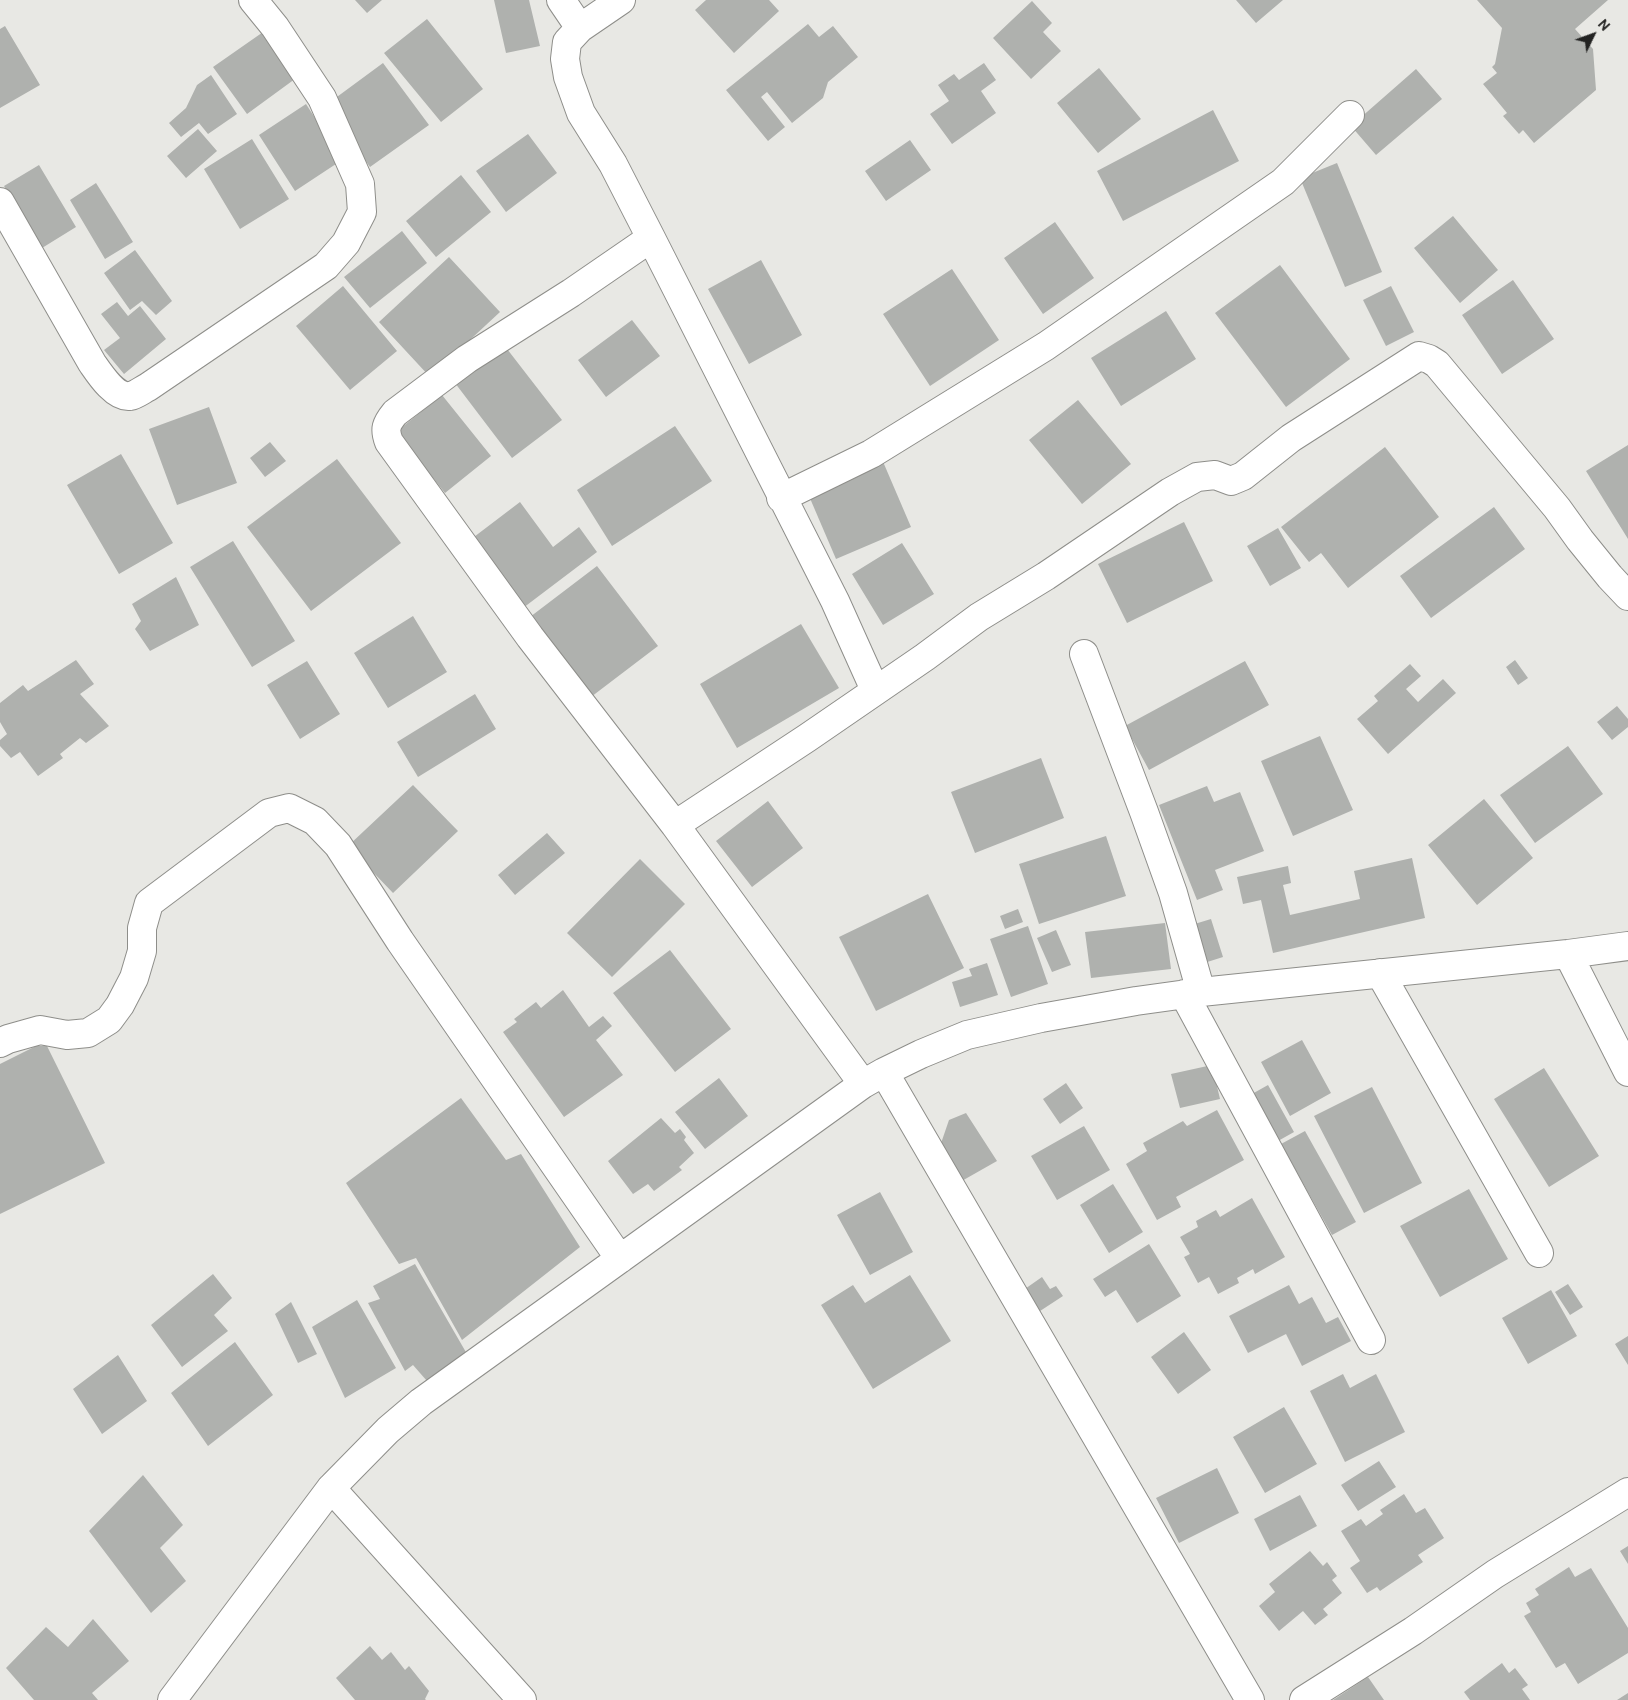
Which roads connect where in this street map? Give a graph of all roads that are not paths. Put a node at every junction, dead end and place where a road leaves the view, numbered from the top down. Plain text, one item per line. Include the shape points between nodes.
1 (252, 0) edge
2 (561, 0) edge
3 (621, 0) edge
4 (580, 28) junction
5 (1350, 115) dead end
6 (0, 202) edge
7 (651, 238) junction
8 (781, 498) junction
9 (1628, 596) edge
10 (1084, 654) dead end
11 (875, 690) junction
12 (675, 826) junction
13 (1628, 946) edge
14 (1568, 954) junction
15 (1380, 973) junction
16 (1193, 993) junction
17 (0, 1043) edge
18 (1628, 1072) edge
19 (873, 1078) junction
20 (1539, 1253) dead end
21 (620, 1259) junction
22 (1371, 1340) dead end
23 (331, 1488) junction
24 (1628, 1492) edge
25 (172, 1700) edge
26 (522, 1700) edge
27 (1250, 1700) edge
28 (1304, 1700) edge

1 - 6 street via 322,98 360,184 362,212 346,243 326,266 148,387 132,396 125,396 106,382 92,363
2 - 4 street
3 - 4 street
4 - 7 street via 568,42 565,59 568,77 582,113
5 - 8 street via 1284,182 1046,346 871,454
7 - 8 street
7 - 12 street via 467,359 394,413 385,431 389,442 530,637
8 - 11 street via 835,601
9 - 11 street via 1437,364 1420,356 1291,438 1243,476 1231,480 1215,476 1197,477 1170,492
10 - 16 street via 1170,884
11 - 12 street
12 - 19 street
13 - 14 street
14 - 15 street
14 - 18 street
15 - 16 street
15 - 20 street
16 - 19 street via 1041,1018 966,1035
16 - 22 street
17 - 21 street via 40,1030 67,1035 88,1033 109,1020 134,978 142,951 142,928 149,903 269,813 289,808 314,821 338,845 400,941
19 - 21 street
19 - 27 street
21 - 23 street via 421,1402 388,1430
23 - 25 street
23 - 26 street
24 - 28 street via 1495,1574

